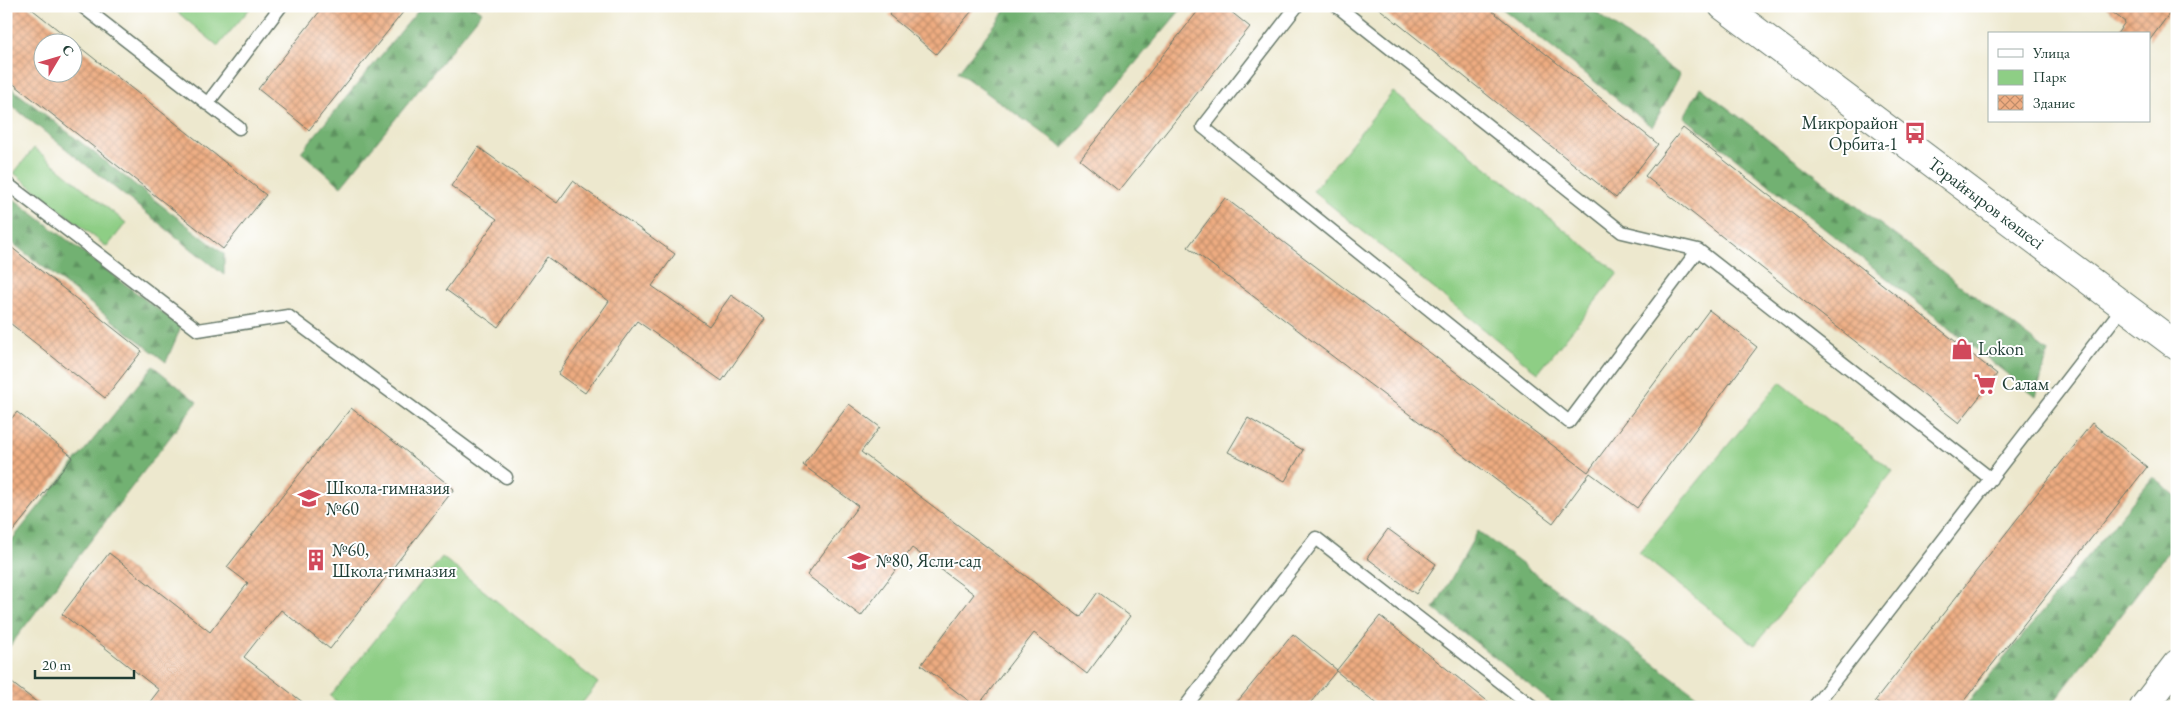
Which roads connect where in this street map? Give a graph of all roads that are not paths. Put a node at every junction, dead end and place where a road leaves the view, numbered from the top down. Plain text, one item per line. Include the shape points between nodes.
1 (82, 6) edge
2 (281, 6) edge
3 (1297, 6) edge
4 (1337, 6) edge
5 (1722, 6) edge
6 (207, 104) junction
7 (239, 128) dead end
8 (6, 183) edge
9 (1698, 250) junction
10 (2124, 306) junction
11 (2177, 346) edge
12 (506, 477) dead end
13 (1991, 479) junction
14 (2177, 664) edge
15 (1185, 707) edge
16 (1533, 707) edge
17 (1814, 707) edge
18 (2144, 707) edge

1 - 6 lane
2 - 6 lane
3 - 9 lane via 1203,127 1569,422
4 - 9 lane via 1622,232
5 - 10 street, Торайғыров көшесі
6 - 7 lane
8 - 12 lane via 198,330 288,316
9 - 13 lane
10 - 11 street, Торайғыров көшесі
10 - 13 lane
13 - 17 lane
14 - 18 street
15 - 16 lane via 1316,538

